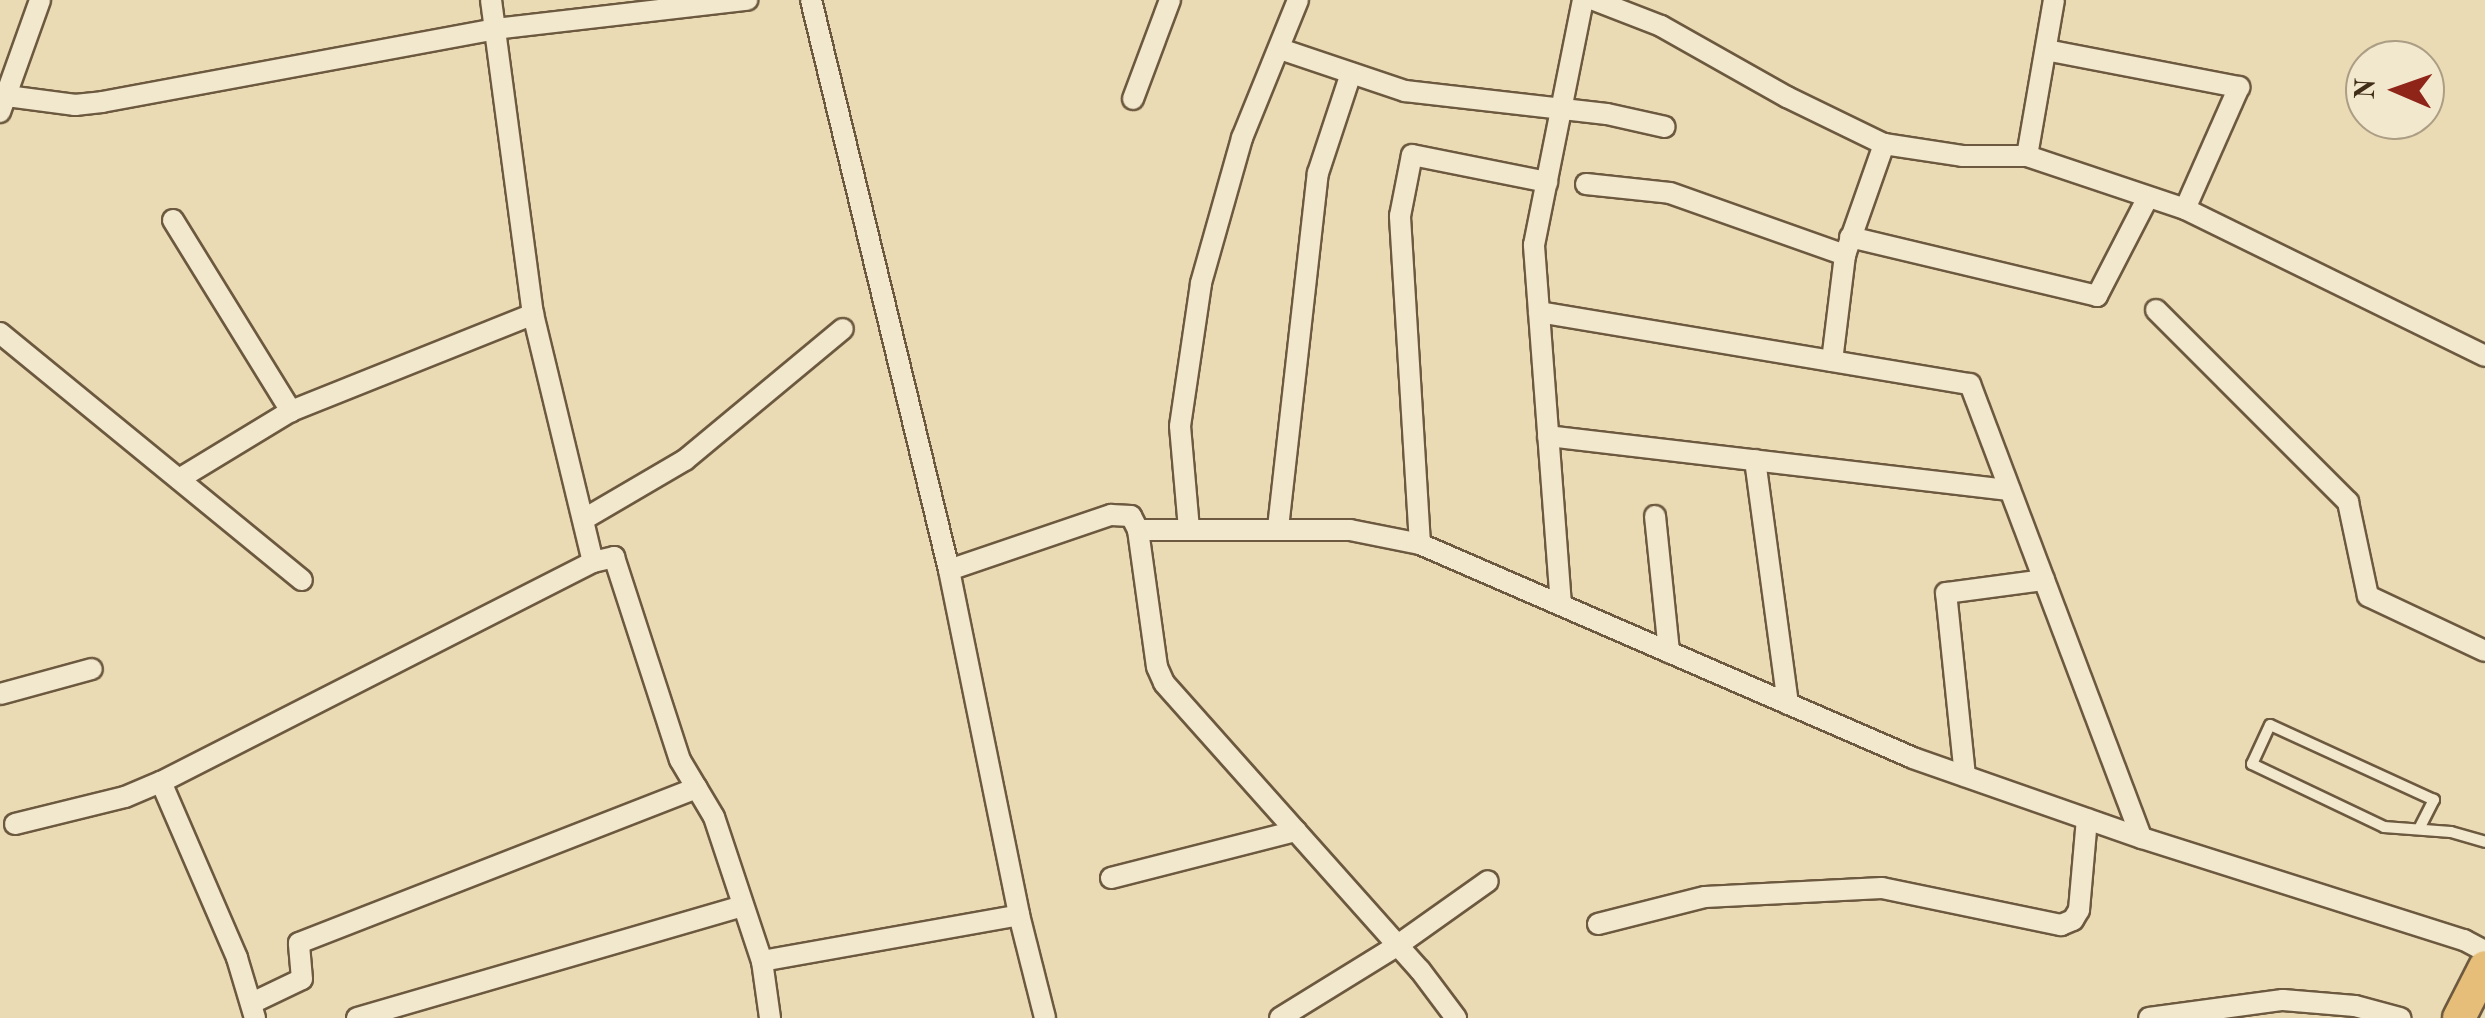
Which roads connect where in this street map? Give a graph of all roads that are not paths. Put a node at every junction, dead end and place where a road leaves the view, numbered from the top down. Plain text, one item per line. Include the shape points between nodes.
1 (40, 0) edge
2 (491, 0) edge
3 (746, 0) edge
4 (811, 0) edge
5 (1170, 0) edge
6 (1298, 0) edge
7 (1583, 0) edge
8 (1594, 0) edge
9 (2054, 0) edge
10 (495, 29) junction
11 (1280, 49) junction
12 (2046, 50) junction
13 (1351, 73) junction
14 (1133, 99) dead end
15 (4, 104) edge
16 (1562, 109) junction
17 (1665, 127) dead end
18 (1884, 144) junction
19 (2027, 156) junction
20 (1547, 182) junction
21 (1586, 184) dead end
22 (2148, 196) junction
23 (2184, 209) junction
24 (172, 220) dead end
25 (1847, 246) junction
26 (2156, 310) dead end
27 (1539, 312) junction
28 (533, 314) junction
29 (842, 329) dead end
30 (0, 333) edge
31 (2485, 356) edge
32 (1832, 361) junction
33 (291, 411) junction
34 (1548, 436) junction
35 (1754, 460) junction
36 (179, 479) junction
37 (2010, 490) junction
38 (1656, 516) dead end
39 (584, 519) junction
40 (1278, 528) junction
41 (1189, 529) junction
42 (1138, 530) junction
43 (1420, 544) junction
44 (592, 562) junction
45 (950, 570) junction
46 (302, 580) dead end
47 (2044, 580) junction
48 (1561, 605) junction
49 (2485, 651) edge
50 (1670, 652) junction
51 (92, 669) dead end
52 (0, 694) edge
53 (1788, 704) junction
54 (1965, 776) junction
55 (161, 782) junction
56 (696, 788) junction
57 (2088, 819) junction
58 (15, 824) dead end
59 (2418, 829) junction
60 (1296, 831) junction
61 (2142, 838) junction
62 (2485, 842) edge
63 (1111, 878) dead end
64 (1488, 881) dead end
65 (743, 906) junction
66 (1018, 915) junction
67 (1598, 924) dead end
68 (1398, 946) junction
69 (2485, 951) edge
70 (762, 961) junction
71 (2485, 966) edge
72 (254, 1010) edge
73 (357, 1018) edge
74 (770, 1018) edge
75 (1045, 1018) edge
76 (1280, 1018) edge
77 (1456, 1018) edge
78 (2149, 1018) edge
79 (2400, 1018) edge
80 (2459, 1018) edge

1 - 15 street
2 - 10 street
3 - 10 street
4 - 45 street
5 - 14 street
6 - 11 street
7 - 16 street
8 - 18 street via 1661,26
9 - 12 street
10 - 15 street via 102,102
10 - 28 street
11 - 13 street
11 - 41 street via 1242,138 1200,283 1180,426
12 - 19 street
12 - 23 street via 2240,88
13 - 16 street via 1404,91
13 - 40 street via 1318,174
16 - 17 street
16 - 20 street
18 - 19 street via 1962,156
18 - 25 street
19 - 22 street
20 - 27 street via 1534,245
20 - 43 street via 1412,155 1400,216
21 - 25 street via 1670,193
22 - 23 street
22 - 25 street via 2097,296
23 - 31 street
24 - 33 street
25 - 32 street
26 - 49 street via 2348,502 2368,596
27 - 32 street
27 - 34 street
28 - 33 street
28 - 39 street
29 - 39 street via 685,460
30 - 36 street
32 - 37 street via 1970,384
33 - 36 street
34 - 35 street
34 - 48 street
35 - 37 street
35 - 53 street
36 - 46 street
37 - 47 street
38 - 50 street
39 - 44 street
40 - 41 street
40 - 43 street via 1386,534
41 - 42 street
42 - 45 street via 1131,516 1118,513
42 - 60 street via 1164,683
43 - 48 street
44 - 55 street
44 - 56 street via 614,556 680,760
45 - 66 street
47 - 54 street via 1946,593
47 - 61 street
48 - 50 street
50 - 53 street
51 - 52 street
53 - 54 street
54 - 57 street
55 - 58 street
55 - 72 street
56 - 65 street via 714,817
56 - 72 street via 299,943 302,980
57 - 61 street
57 - 67 street via 2079,910 2061,925 1882,888 1705,898
59 - 59 lane via 2434,800 2270,725 2252,764 2384,826
59 - 62 lane
60 - 63 street
60 - 68 street
61 - 69 street
64 - 68 street
65 - 70 street
65 - 73 street
66 - 70 street
66 - 75 street
68 - 76 street
68 - 77 street
70 - 74 street
71 - 80 main road
78 - 79 street via 2283,1000 2356,1006

